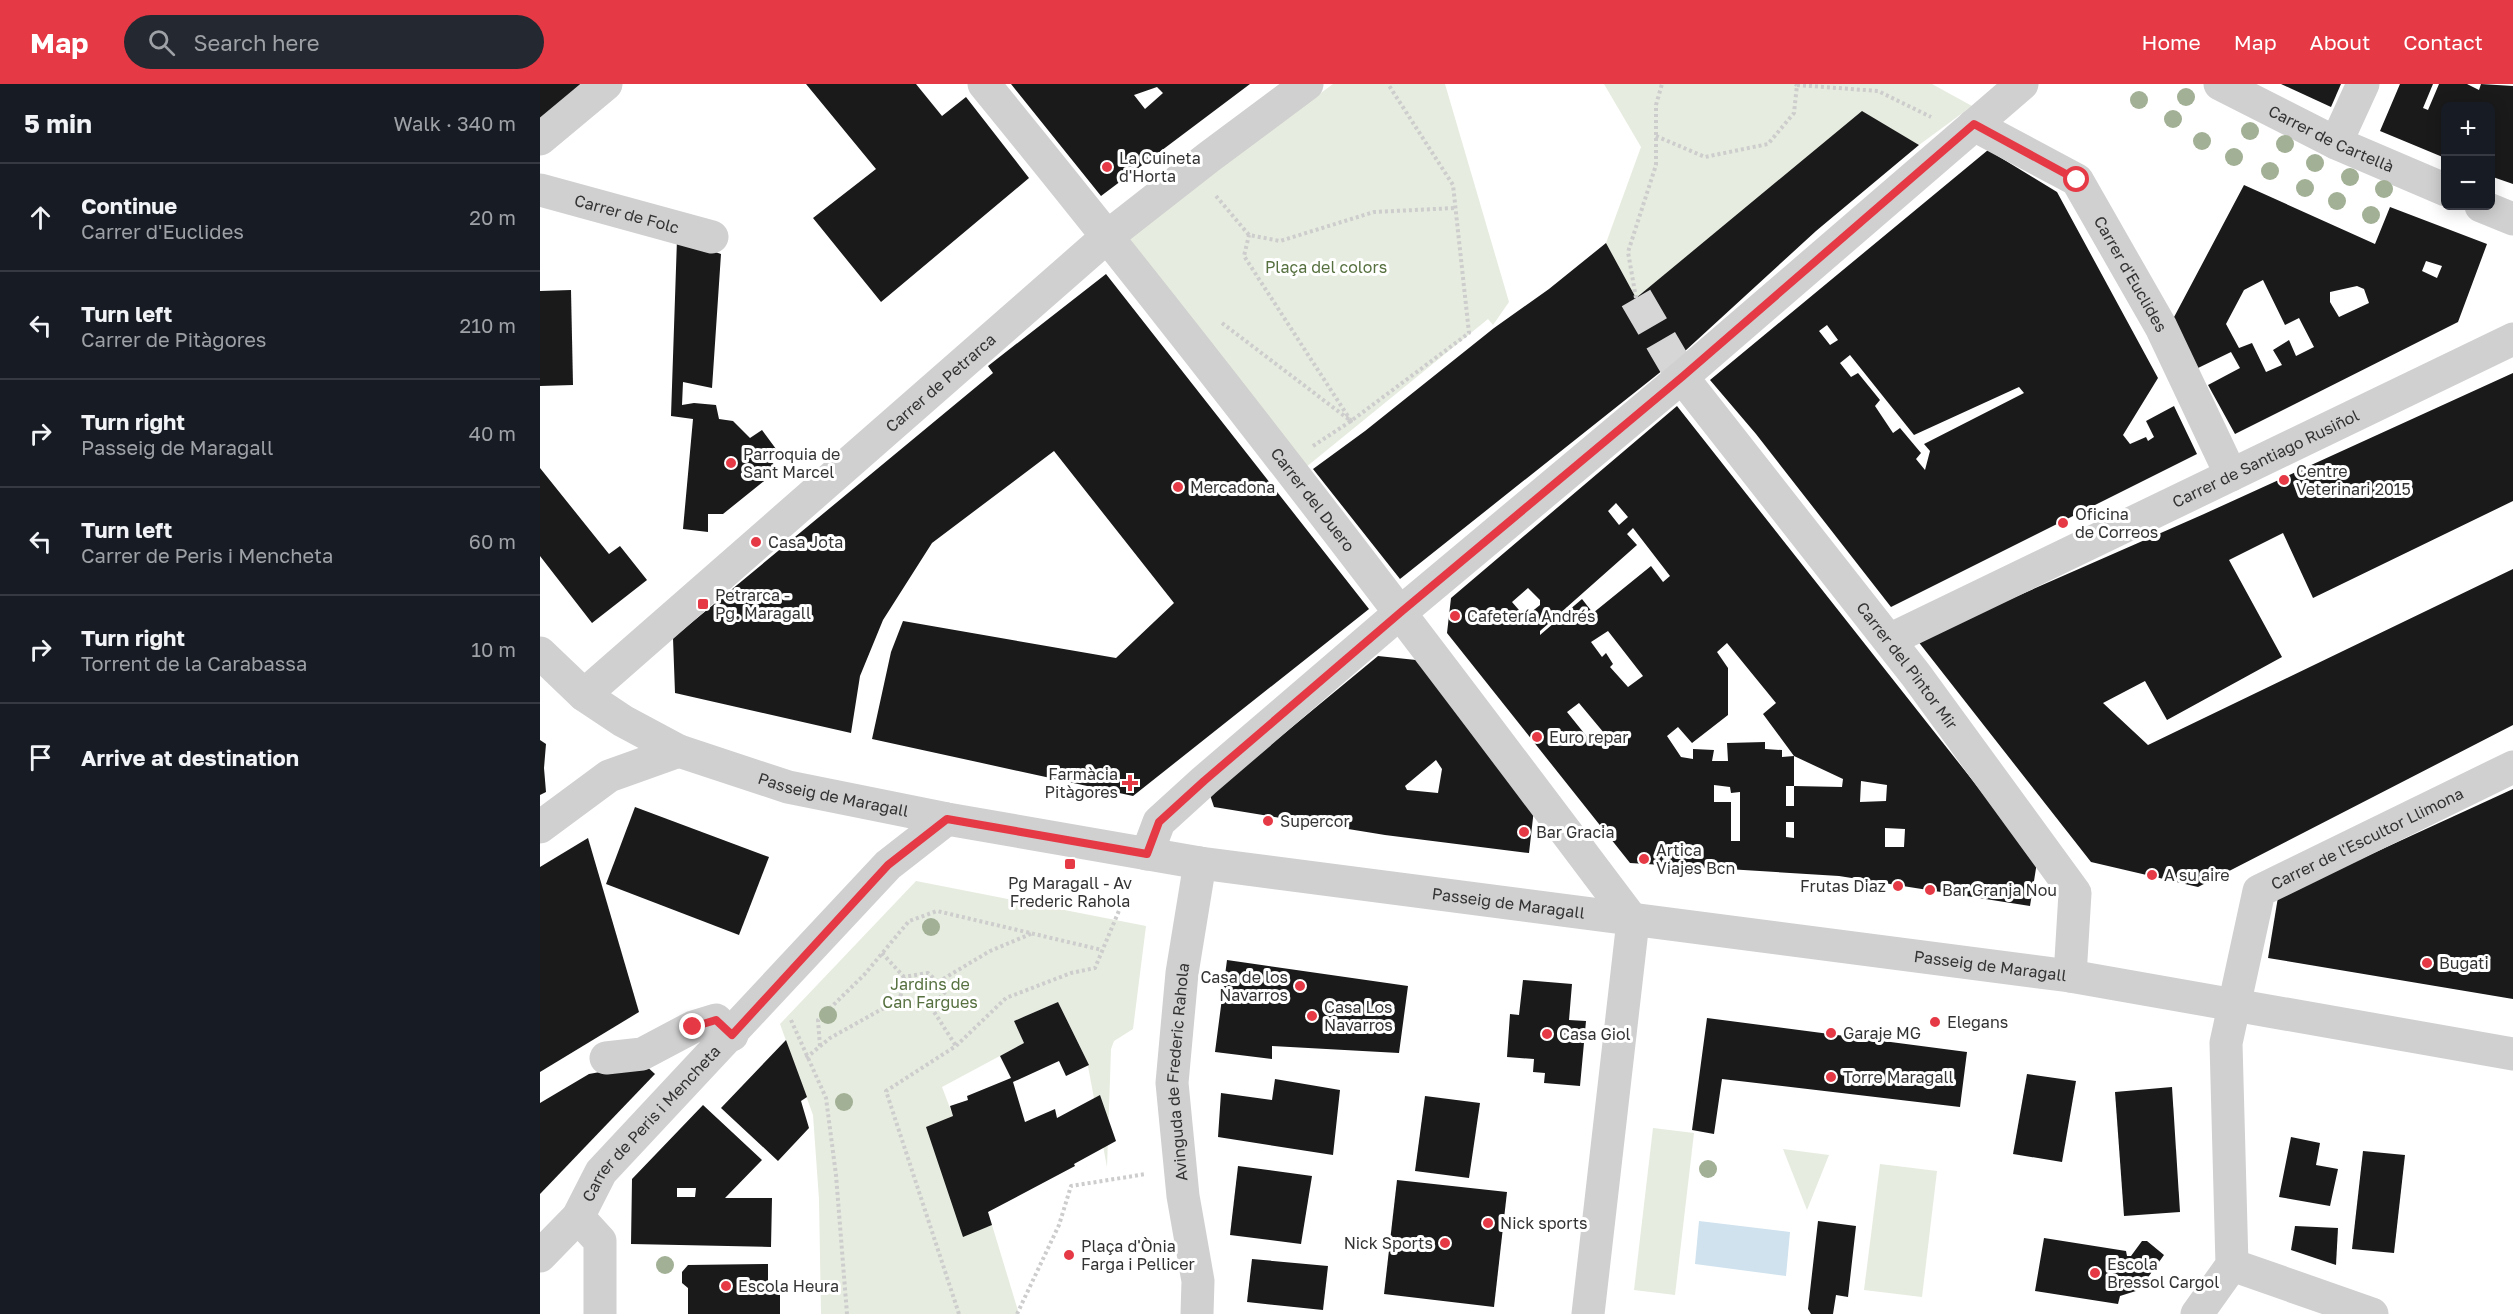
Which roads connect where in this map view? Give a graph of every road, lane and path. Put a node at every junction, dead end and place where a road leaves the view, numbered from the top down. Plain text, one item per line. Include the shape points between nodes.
1 (606, 84) edge
2 (984, 84) edge
3 (1306, 84) edge
4 (1388, 84) edge
5 (1662, 84) edge
6 (2022, 84) edge
7 (2220, 84) edge
8 (2363, 84) edge
9 (1796, 85) edge
10 (1940, 121) dead end
11 (1974, 124) junction
12 (1656, 136) junction
13 (540, 139) edge
14 (2336, 143) junction
15 (2441, 188) edge
16 (540, 190) edge
17 (1215, 195) dead end
18 (1455, 208) junction
19 (2491, 210) edge
20 (2513, 219) edge
21 (1249, 235) junction
22 (1108, 236) junction
23 (712, 237) dead end
24 (1636, 298) tunnel mouth
25 (1219, 321) dead end
26 (2513, 339) edge
27 (1682, 377) junction
28 (1351, 421) junction
29 (1312, 446) dead end
30 (2231, 475) junction
31 (1401, 612) junction
32 (1889, 640) junction
33 (540, 653) edge
34 (585, 694) junction
35 (679, 751) junction
36 (2513, 766) edge
37 (947, 819) junction
38 (540, 827) edge
39 (1147, 854) junction
40 (1200, 863) junction
41 (1123, 901) dead end
42 (1634, 921) junction
43 (1033, 933) junction
44 (1102, 950) junction
45 (882, 952) junction
46 (2070, 976) junction
47 (904, 977) junction
48 (938, 982) junction
49 (900, 999) junction
50 (2233, 1004) junction
51 (931, 1007) junction
52 (796, 1029) dead end
53 (732, 1035) junction
54 (820, 1046) junction
55 (956, 1046) junction
56 (2513, 1054) edge
57 (606, 1058) dead end
58 (806, 1058) junction
59 (1155, 1174) dead end
60 (578, 1217) junction
61 (540, 1256) edge
62 (2232, 1265) junction
63 (600, 1314) edge
64 (847, 1314) edge
65 (959, 1314) edge
66 (1017, 1314) edge
67 (1197, 1314) edge
68 (1588, 1314) edge
69 (2197, 1314) edge
70 (2372, 1314) edge

1 - 13 street
2 - 22 street, Carrer del Duero
3 - 22 street, Carrer de Petrarca
4 - 18 path via 1453,185
5 - 12 path via 1656,105
6 - 11 street
7 - 14 street, Carrer de Cartellà
8 - 14 street
9 - 10 path via 1878,91
9 - 12 path via 1794,113 1768,144 1705,157
11 - 27 street
11 - 30 street, Carrer d'Euclides via 2077,180 2161,327
12 - 24 path via 1656,165 1628,252
14 - 15 street, Carrer de Cartellà
16 - 23 street, Carrer de Folc
17 - 21 path
18 - 21 path via 1374,212 1280,241
18 - 28 path via 1469,333
19 - 20 street
21 - 28 path via 1244,256
22 - 31 street, Carrer del Duero
22 - 34 street, Carrer de Petrarca
25 - 28 path
26 - 30 street, Carrer de Santiago Rusiñol
27 - 31 street
27 - 32 street, Carrer del Pintor Mir
28 - 29 path
30 - 32 street, Carrer de Santiago Rusiñol
31 - 39 street via 1159,822
31 - 42 street, Carrer del Duero
32 - 46 street, Carrer del Pintor Mir via 2074,893
33 - 34 street, Passeig de Maragall
34 - 35 street, Passeig de Maragall via 622,721
35 - 37 street, Passeig de Maragall via 788,787
35 - 38 street via 609,776
36 - 50 street, Carrer de l'Escultor Llimona via 2259,891
37 - 39 street, Passeig de Maragall
37 - 53 street, Carrer de Peris i Mencheta via 888,865
39 - 40 street, Passeig de Maragall
40 - 42 street, Passeig de Maragall
40 - 67 street, Avinguda de Frederic Rahola via 1182,973 1172,1083 1183,1196 1198,1281
41 - 44 path
42 - 46 street, Passeig de Maragall
42 - 68 street
43 - 44 path
43 - 45 path via 937,911 909,921
43 - 48 path via 990,951
44 - 55 path via 1095,968 1006,998
45 - 47 path
45 - 54 path via 818,1020
46 - 50 street, Passeig de Maragall
47 - 48 path via 928,973
47 - 49 path
48 - 51 path via 947,990
49 - 51 path
49 - 54 path
50 - 56 street, Passeig de Maragall
50 - 62 street via 2226,1043
51 - 55 path
52 - 58 path
53 - 57 street via 716,1020 693,1027 642,1054
53 - 60 street, Carrer de Peris i Mencheta via 601,1172
54 - 58 path
55 - 65 path via 886,1091
58 - 64 path via 826,1098
59 - 66 path via 1071,1185 1059,1225
60 - 61 street, Carrer de Peris i Mencheta
60 - 63 street via 600,1241
62 - 69 street
62 - 70 street

